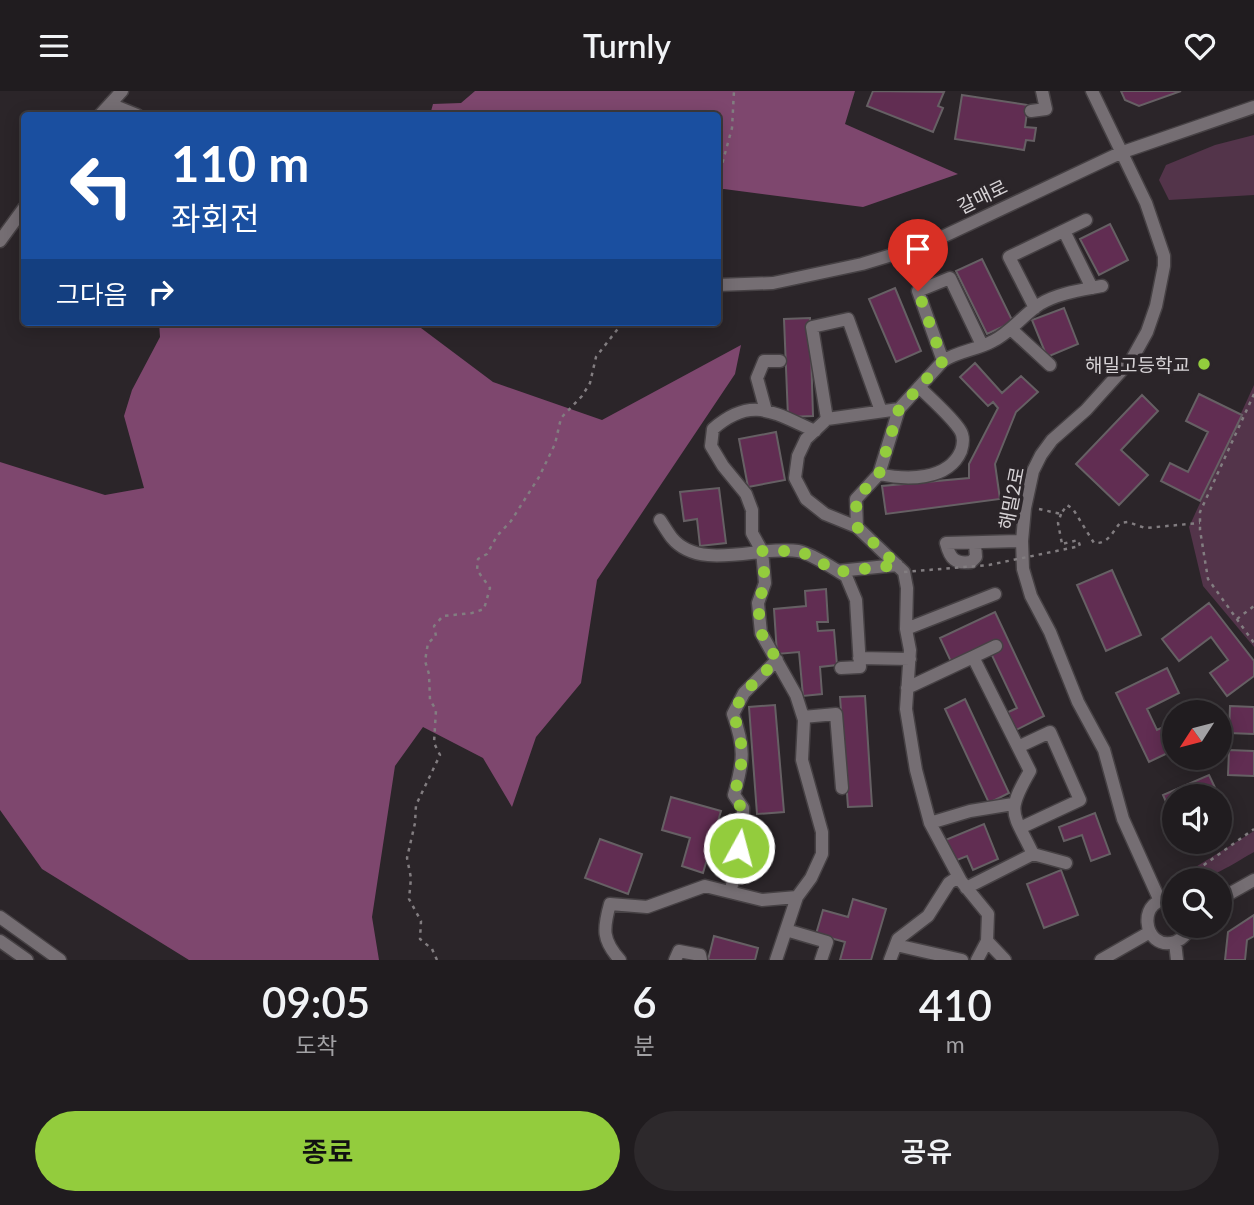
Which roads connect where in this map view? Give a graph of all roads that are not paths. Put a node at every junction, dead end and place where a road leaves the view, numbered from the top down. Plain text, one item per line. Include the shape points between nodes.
1 (122, 91) edge
2 (1042, 91) edge
3 (1092, 91) edge
4 (110, 104) junction
5 (1254, 107) edge
6 (1031, 111) dead end
7 (103, 112) edge
8 (130, 112) edge
9 (1120, 153) junction
10 (21, 212) edge
11 (1086, 220) dead end
12 (1064, 230) junction
13 (0, 241) edge
14 (721, 285) edge
15 (1035, 308) junction
16 (1012, 330) junction
17 (982, 345) junction
18 (780, 361) dead end
19 (943, 361) junction
20 (1050, 365) dead end
21 (919, 387) junction
22 (899, 409) junction
23 (766, 411) junction
24 (881, 411) junction
25 (827, 419) junction
26 (815, 431) junction
27 (879, 474) junction
28 (660, 520) dead end
29 (857, 527) junction
30 (1022, 541) junction
31 (975, 543) dead end
32 (762, 551) junction
33 (900, 569) junction
34 (838, 572) junction
35 (995, 594) dead end
36 (906, 629) junction
37 (996, 646) dead end
38 (973, 657) junction
39 (859, 658) junction
40 (777, 660) junction
41 (910, 660) junction
42 (841, 668) dead end
43 (908, 688) junction
44 (803, 717) junction
45 (1018, 747) junction
46 (842, 788) dead end
47 (1013, 804) junction
48 (930, 823) junction
49 (1020, 828) junction
50 (1033, 855) junction
51 (1066, 863) dead end
52 (1254, 880) edge
53 (962, 882) junction
54 (731, 890) junction
55 (1232, 892) edge
56 (797, 897) junction
57 (1160, 901) joint
58 (0, 918) edge
59 (786, 930) junction
60 (1150, 932) junction
61 (1180, 938) edge
62 (0, 941) edge
63 (987, 941) junction
64 (1175, 941) junction
65 (896, 945) junction
66 (694, 958) edge
67 (27, 960) edge
68 (60, 960) edge
69 (620, 960) edge
70 (675, 960) edge
71 (776, 960) edge
72 (821, 960) edge
73 (890, 960) edge
74 (962, 960) edge
75 (977, 960) edge
76 (1004, 960) edge
77 (1101, 960) edge
78 (1177, 960) edge

1 - 4 street
2 - 6 street via 1046,109
3 - 9 street, 해밀2로
4 - 7 street
4 - 8 street
5 - 9 street, 갈매로
9 - 14 street, 갈매로 via 925,245 773,283
9 - 30 street, 해밀2로 via 1146,203 1164,255 1156,306 1132,359 1041,455 1033,471
10 - 13 street
11 - 12 street
12 - 15 street via 1009,257
12 - 15 street via 1097,287
15 - 16 street
16 - 17 street
16 - 20 street
17 - 19 street
17 - 19 street via 950,278 939,282 918,291
18 - 23 street via 764,361 757,378
19 - 21 street
21 - 22 street
21 - 27 street via 962,432 957,460 947,470 927,475 899,479
22 - 24 street
22 - 27 street
23 - 26 street
23 - 32 street via 748,409 726,418 713,429 711,446 746,494 752,533
24 - 25 street
24 - 25 street via 848,320 812,327
25 - 26 street
26 - 29 street via 798,456 795,478 806,499 825,514
27 - 29 street via 856,499
28 - 32 street via 674,540 693,552 722,557
29 - 33 street
30 - 31 street
30 - 57 street, 해밀2로 via 1023,569 1031,596 1104,750 1123,819
32 - 34 street via 800,551
32 - 40 street via 761,633
33 - 34 street
33 - 36 street via 906,588
34 - 39 street via 846,576 856,600
35 - 36 street
36 - 41 street
37 - 38 street
38 - 43 street
38 - 45 street
39 - 41 street
39 - 42 street via 860,667
40 - 44 street
40 - 54 street via 744,693 733,713 743,743 734,795 743,808 743,826
41 - 43 street
43 - 48 street via 906,709
44 - 46 street via 836,714
44 - 56 street via 802,760 822,832 822,854
45 - 47 street via 1030,771
45 - 49 street via 1049,732 1080,800
47 - 48 street
47 - 49 street
48 - 53 street
49 - 50 street
50 - 51 street
50 - 53 street
52 - 55 street
53 - 63 street via 988,913
53 - 65 street via 949,883 928,916
54 - 56 street via 762,900
54 - 69 street via 705,886 646,907 610,904 603,926 609,948
56 - 59 street
57 - 60 street via 1148,915
58 - 68 street
59 - 71 street
59 - 72 street via 827,942
60 - 64 street via 1164,942
60 - 77 street
61 - 64 street
62 - 67 street
63 - 75 street
63 - 76 street
64 - 78 street
65 - 73 street
65 - 74 street
66 - 70 street via 679,951

